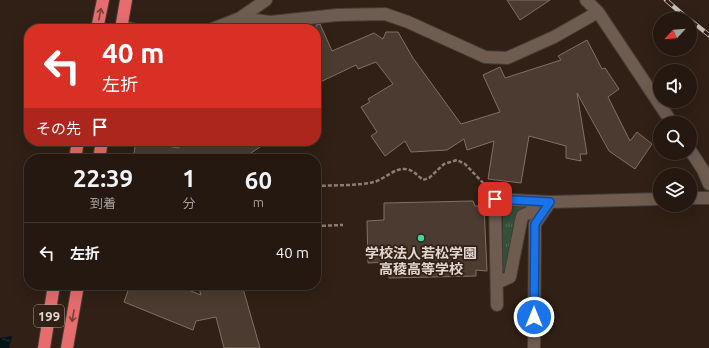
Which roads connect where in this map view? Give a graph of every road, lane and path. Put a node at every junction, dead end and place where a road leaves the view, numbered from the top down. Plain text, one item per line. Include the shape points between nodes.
1 (102, 0) edge
2 (126, 0) edge
3 (266, 0) edge
4 (586, 0) edge
5 (598, 12) junction
6 (240, 18) junction
7 (98, 24) edge
8 (125, 24) edge
9 (225, 24) edge
10 (667, 116) edge
11 (696, 160) edge
12 (709, 184) edge
13 (321, 186) edge
14 (697, 198) edge
15 (709, 198) edge
16 (495, 199) junction
17 (653, 199) edge
18 (550, 202) junction
19 (343, 225) dead end
20 (321, 226) edge
21 (497, 282) junction
22 (53, 290) edge
23 (77, 290) edge
24 (497, 305) dead end
25 (44, 348) edge
26 (67, 348) edge
27 (534, 348) edge

7 -> 1 highway
2 - 8 highway
3 - 6 street
4 - 5 street
5 - 6 street via 554,38 507,58 485,57 385,14 337,15 270,22
5 - 10 street
6 - 9 street
11 - 12 street
13 - 16 path via 373,182 406,168 423,180 429,178 444,164 457,160 470,168
14 - 15 street
16 - 18 street
16 - 21 street
17 - 18 street
18 - 21 street via 522,216 510,277
18 - 27 street via 535,224
19 - 20 path
21 - 24 street
22 - 25 highway, 199
23 -> 26 highway, 199

